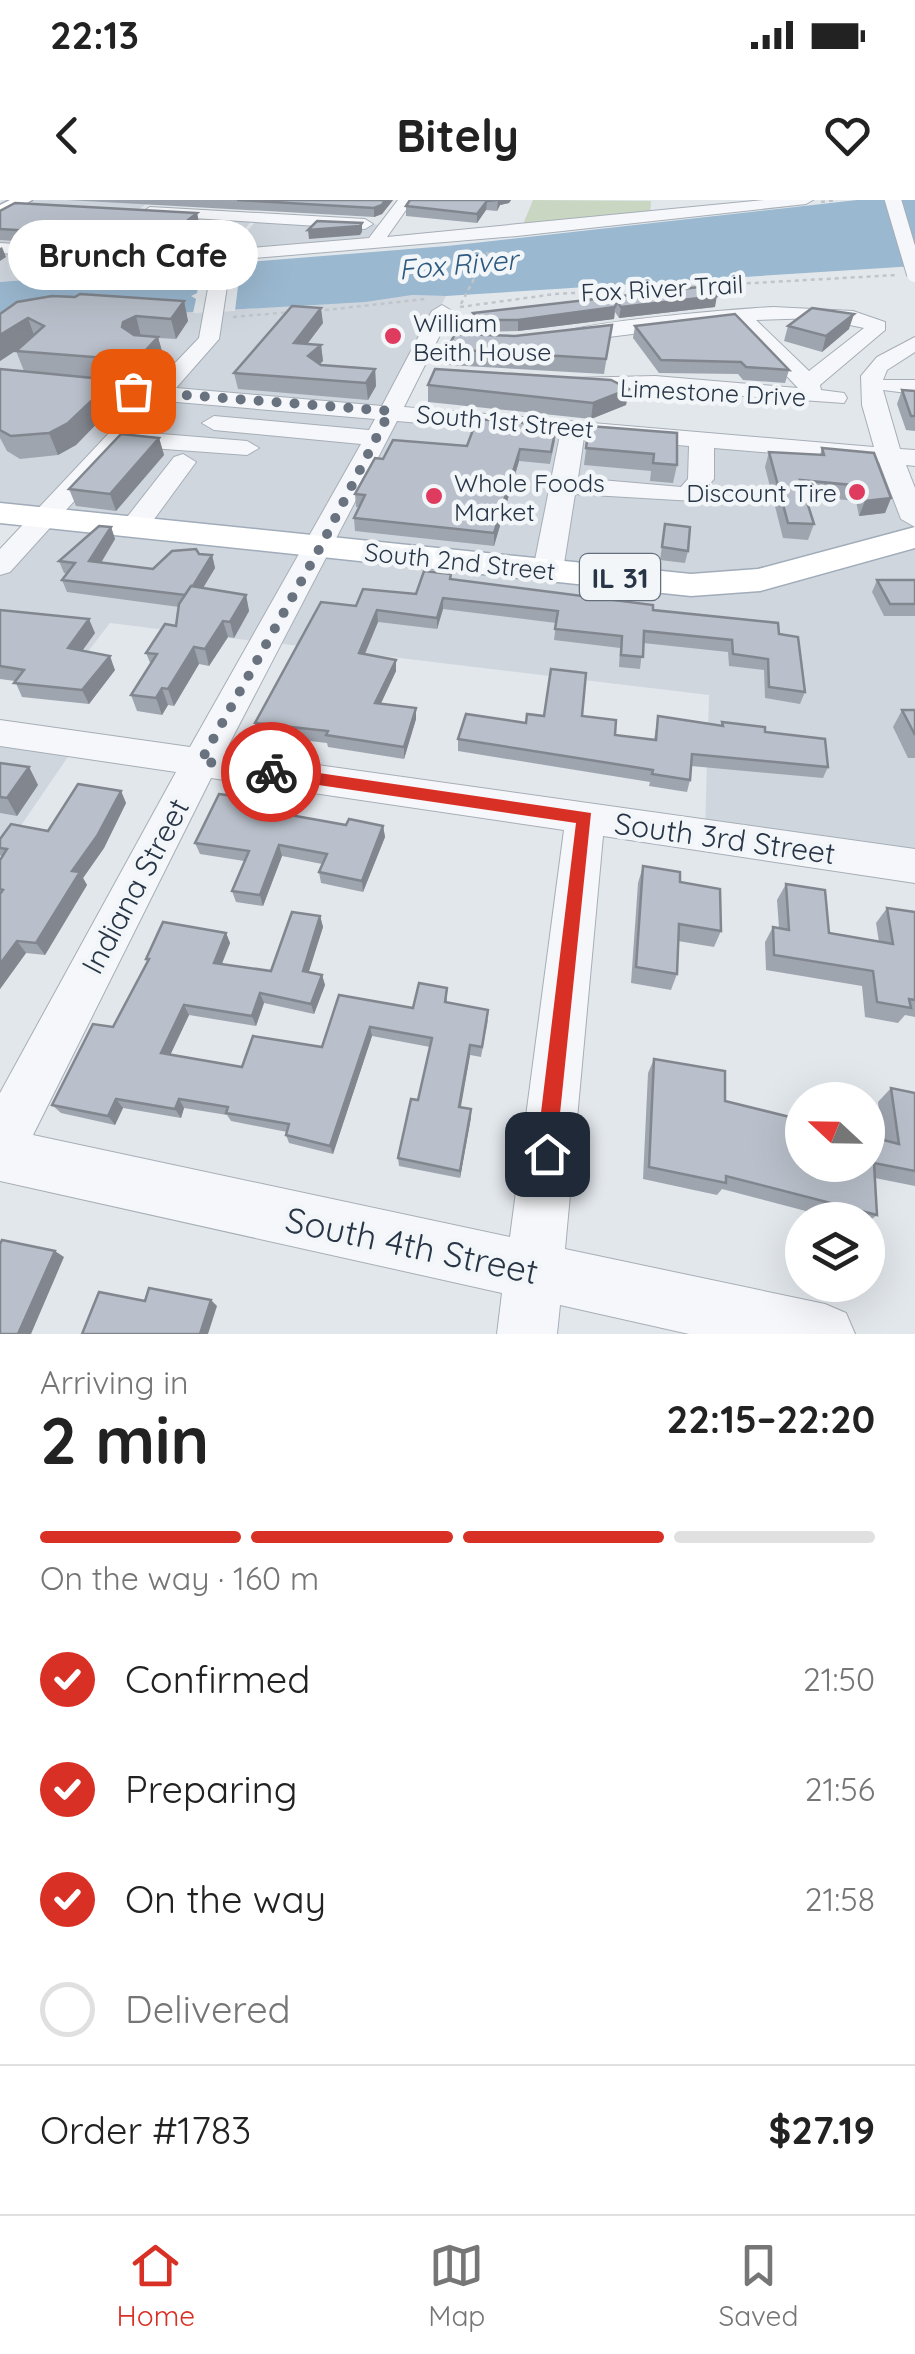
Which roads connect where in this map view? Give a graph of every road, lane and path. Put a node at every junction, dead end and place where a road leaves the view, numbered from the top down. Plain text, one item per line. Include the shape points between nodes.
1 (153, 200) edge
2 (278, 200) edge
3 (406, 200) edge
4 (641, 200) edge
5 (806, 200) edge
6 (893, 200) edge
7 (771, 203) edge
8 (654, 206) edge
9 (525, 214) dead end
10 (258, 218) junction
11 (388, 225) junction
12 (505, 234) junction
13 (102, 236) edge
14 (374, 243) junction
15 (0, 248) edge
16 (71, 257) junction
17 (222, 260) junction
18 (0, 268) edge
19 (37, 270) dead end
20 (908, 274) edge
21 (447, 306) junction
22 (297, 312) edge
23 (311, 312) edge
24 (224, 315) junction
25 (741, 316) junction
26 (608, 331) junction
27 (531, 340) edge
28 (915, 343) edge
29 (176, 348) dead end
30 (199, 351) junction
31 (23, 358) edge
32 (631, 366) junction
33 (0, 378) edge
34 (548, 384) edge
35 (890, 385) dead end
36 (915, 387) edge
37 (810, 390) junction
38 (160, 393) junction
39 (836, 398) dead end
40 (174, 419) dead end
41 (383, 425) junction
42 (574, 427) junction
43 (632, 432) junction
44 (120, 438) junction
45 (701, 439) junction
46 (259, 449) dead end
47 (902, 457) edge
48 (183, 462) dead end
49 (564, 486) junction
50 (0, 513) edge
51 (46, 518) junction
52 (915, 519) edge
53 (134, 527) junction
54 (915, 537) edge
55 (320, 546) junction
56 (0, 566) edge
57 (548, 570) junction
58 (0, 732) edge
59 (201, 761) junction
60 (585, 818) junction
61 (915, 866) edge
62 (0, 1144) edge
63 (0, 1155) edge
64 (534, 1271) junction
65 (527, 1334) edge
66 (825, 1334) edge

1 - 10 street via 136,213
2 - 10 street
3 - 11 street
4 - 8 street
5 - 7 street
6 - 20 street, bridge
7 - 8 street
8 - 12 street
9 - 12 street
10 - 11 street
10 - 17 street
11 - 12 street
11 - 14 street
12 - 14 street
12 - 21 path
13 - 16 street
14 - 17 street
15 - 16 street
16 - 17 street
16 - 18 street via 15,259
16 - 19 street via 70,268
17 - 24 street
20 - 21 path, Fox River Trail
21 - 23 path, Fox River Trail via 422,299
21 - 41 street, Indiana Street via 438,337
22 - 24 path
24 - 30 street
25 - 26 street
25 - 37 street
25 - 37 street via 842,314 878,326
26 - 27 street
26 - 32 street
28 - 47 street via 880,364 872,377 872,394
29 - 30 street
30 - 38 street
31 - 33 street
32 - 34 street, Limestone Drive
32 - 37 street, Limestone Drive
32 - 43 street
33 - 38 street, South 1st Street
35 - 36 street
37 - 39 street, Limestone Drive
38 - 41 street, South 1st Street
38 - 44 street
40 - 41 street
41 - 42 street, South 1st Street
41 - 55 street, Indiana Street
42 - 43 street, South 1st Street
42 - 49 street
43 - 45 street, South 1st Street
44 - 46 street
44 - 51 street
45 - 47 street, South 1st Street
45 - 49 street via 703,476 694,491 676,496
47 - 52 street
48 - 53 street
49 - 57 street
50 - 51 main road, South 2nd Street / IL 31
51 - 53 main road, South 2nd Street / IL 31
51 - 56 street
53 - 55 main road, South 2nd Street / IL 31
54 - 57 main road, South 2nd Street / IL 31 via 810,569 731,584
55 - 57 main road, South 2nd Street / IL 31
55 - 59 street, Indiana Street
58 - 59 street, South 3rd Street
59 - 60 street, South 3rd Street
59 - 62 street, Indiana Street
60 - 61 street, South 3rd Street
60 - 64 street
63 - 64 street, South 4th Street
64 - 65 street
64 - 66 street, South 4th Street

